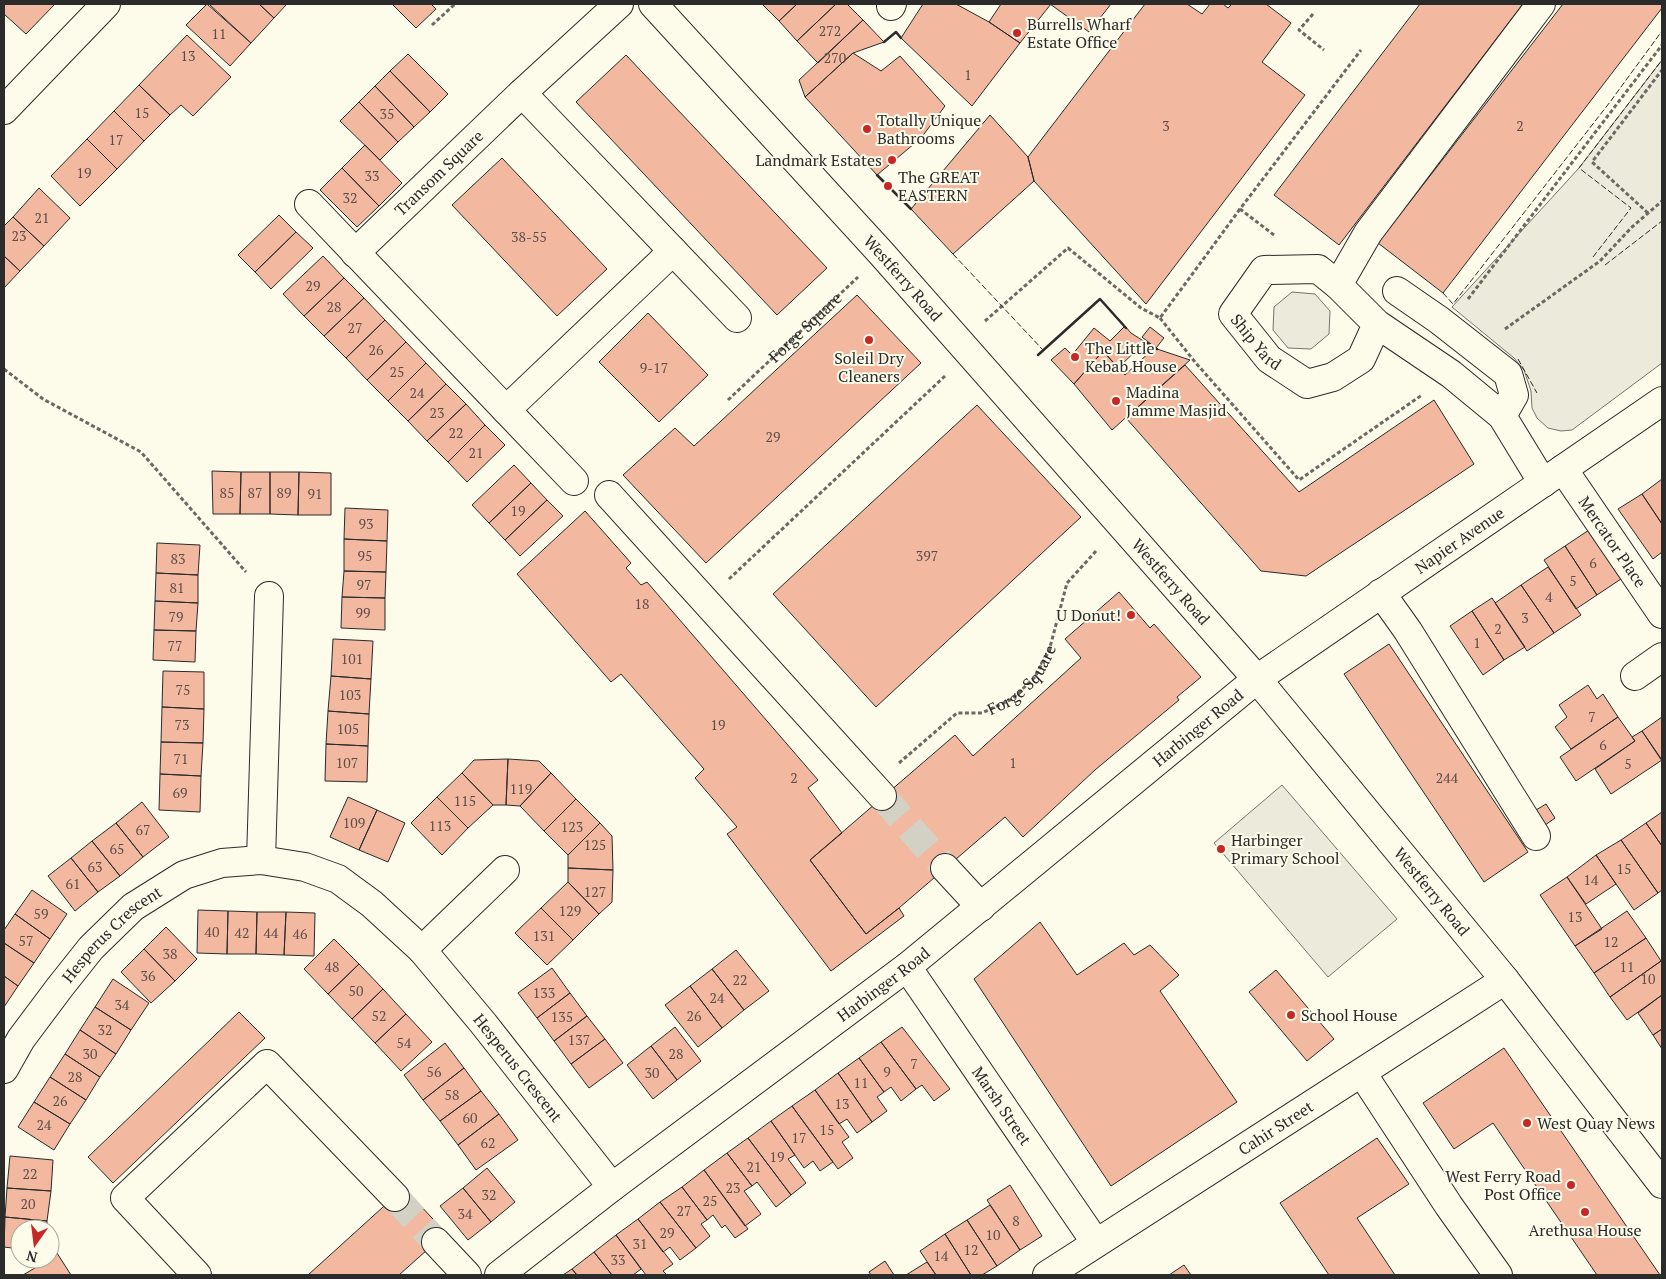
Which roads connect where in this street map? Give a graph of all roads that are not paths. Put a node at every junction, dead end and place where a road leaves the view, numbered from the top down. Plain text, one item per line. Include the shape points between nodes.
1 (106, 4) edge
2 (619, 4) edge
3 (653, 4) edge
4 (1541, 4) edge
5 (522, 93) junction
6 (4, 110) edge
7 (309, 204) dead end
8 (673, 251) junction
9 (356, 253) junction
10 (1328, 277) junction
11 (1397, 291) dead end
12 (737, 318) dead end
13 (1377, 324) junction
14 (1662, 401) edge
15 (506, 410) junction
16 (1502, 416) junction
17 (1553, 476) junction
18 (574, 480) dead end
19 (609, 495) dead end
20 (1381, 593) junction
21 (269, 596) road end
22 (1662, 614) edge
23 (1662, 657) edge
24 (1635, 676) dead end
25 (1257, 679) junction
26 (877, 791) tunnel mouth
27 (1536, 836) dead end
28 (261, 860) junction
29 (945, 868) tunnel mouth
30 (505, 870) dead end
31 (981, 907) junction
32 (422, 950) junction
33 (907, 967) junction
34 (1505, 980) junction
35 (4, 1069) edge
36 (1362, 1073) junction
37 (1662, 1184) edge
38 (612, 1187) junction
39 (394, 1197) tunnel mouth
40 (436, 1242) tunnel mouth
41 (1096, 1243) junction
42 (197, 1275) edge
43 (467, 1275) edge
44 (499, 1275) edge
45 (1047, 1275) edge
46 (1498, 1275) edge

1 - 6 street
2 - 5 street, Transom Square
3 - 25 street, Westferry Road via 882,254
4 - 10 street via 1368,233
5 - 8 street
5 - 9 street, Transom Square
7 - 9 street
8 - 12 street
8 - 15 street
9 - 15 street
10 - 13 street
10 - 13 street, Ship Yard via 1264,270 1233,314 1269,359 1307,384 1333,377 1361,359
11 - 16 street via 1478,348 1508,374 1514,395
13 - 16 street via 1451,374
14 - 17 street, Napier Avenue
15 - 18 street
16 - 17 street
17 - 20 street, Napier Avenue
17 - 22 street, Mercator Place
19 - 26 street
20 - 25 street, Napier Avenue
20 - 27 street
21 - 28 street
23 - 24 street
25 - 31 street, Harbinger Road
25 - 34 street, Westferry Road
28 - 32 street, Hesperus Crescent via 305,867 338,880 372,904
28 - 35 street, Hesperus Crescent via 222,862 184,874 133,907 91,948 21,1039
29 - 31 street
30 - 32 street
31 - 33 street, Harbinger Road
32 - 38 street, Hesperus Crescent
33 - 38 street, Harbinger Road
33 - 41 street, Marsh Street
34 - 36 street, Cahir Street
34 - 37 street, Westferry Road
36 - 41 street, Cahir Street
36 - 46 street
38 - 44 street, Harbinger Road
39 - 42 street via 267,1064 125,1198
40 - 43 street
41 - 45 street, Cahir Street

